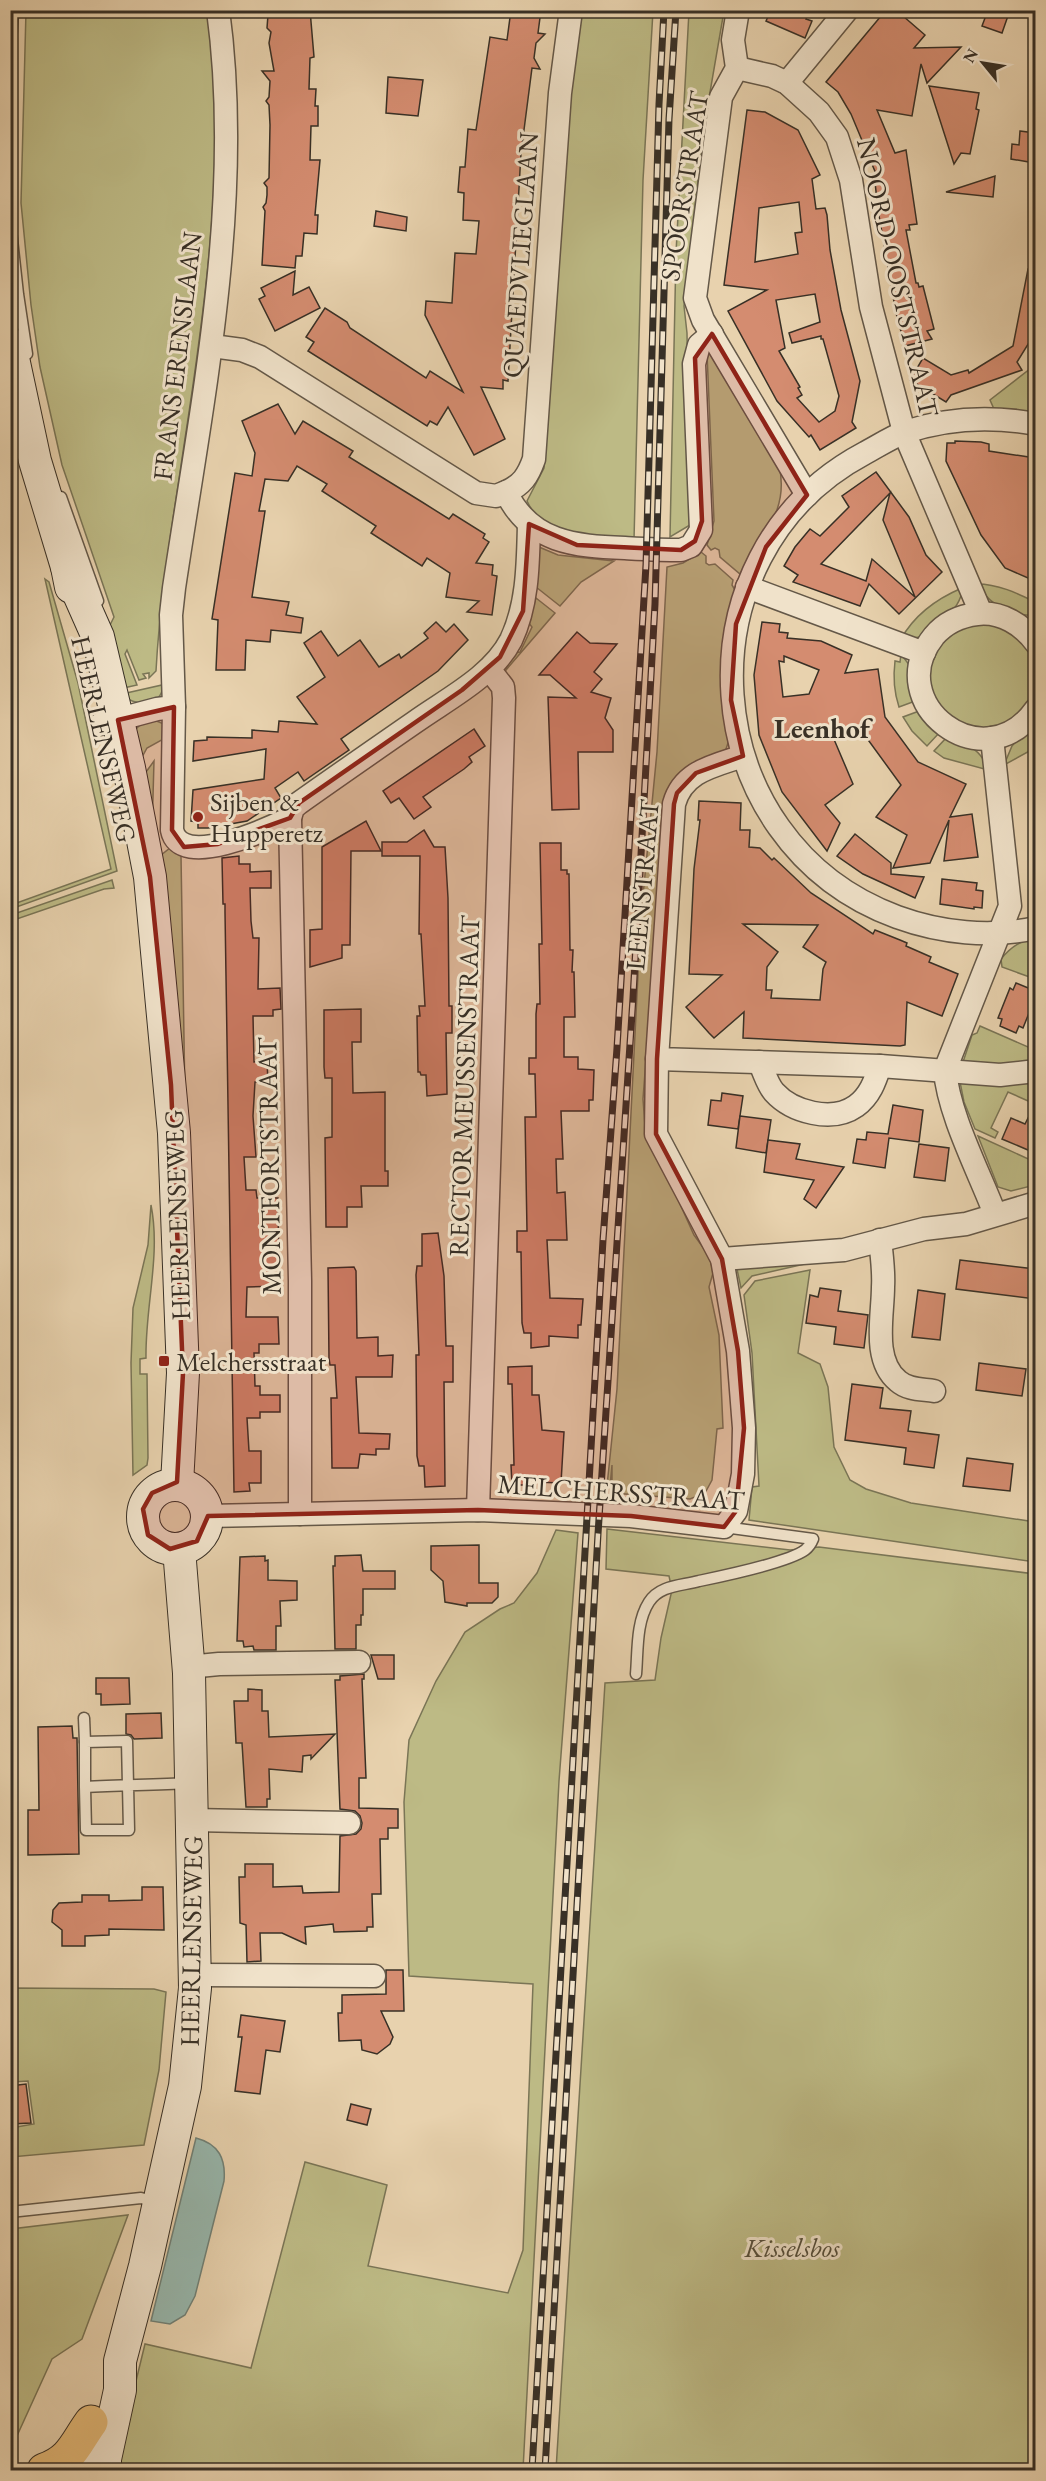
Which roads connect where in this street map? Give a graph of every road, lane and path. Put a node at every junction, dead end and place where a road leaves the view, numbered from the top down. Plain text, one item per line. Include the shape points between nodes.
1 (13, 10) edge
2 (218, 10) edge
3 (571, 10) edge
4 (738, 10) edge
5 (847, 10) edge
6 (10, 59) edge
7 (737, 68) junction
8 (786, 82) junction
9 (10, 221) edge
10 (712, 334) junction
11 (212, 346) junction
12 (20, 352) edge
13 (1035, 424) edge
14 (904, 432) junction
15 (59, 491) dead end
16 (506, 492) junction
17 (807, 495) junction
18 (529, 524) junction
19 (67, 567) junction
20 (747, 587) junction
21 (981, 613) junction
22 (98, 637) junction
23 (1034, 637) edge
24 (924, 653) junction
25 (489, 669) junction
26 (174, 707) junction
27 (1035, 709) edge
28 (110, 722) junction
29 (992, 738) junction
30 (743, 756) junction
31 (290, 818) junction
32 (1035, 928) edge
33 (1000, 932) junction
34 (657, 1059) junction
35 (759, 1062) junction
36 (880, 1066) junction
37 (945, 1070) junction
38 (1035, 1071) edge
39 (1035, 1203) edge
40 (995, 1214) junction
41 (880, 1240) junction
42 (722, 1259) junction
43 (934, 1391) dead end
44 (177, 1484) junction
45 (478, 1510) junction
46 (300, 1514) junction
47 (207, 1516) junction
48 (724, 1527) junction
49 (179, 1549) junction
50 (359, 1662) dead end
51 (188, 1667) junction
52 (636, 1674) dead end
53 (84, 1718) dead end
54 (85, 1742) junction
55 (192, 1783) junction
56 (128, 1785) junction
57 (85, 1786) junction
58 (193, 1820) junction
59 (349, 1823) dead end
60 (195, 1975) junction
61 (374, 1976) dead end
62 (159, 2203) junction
63 (10, 2212) edge
64 (120, 2361) junction
65 (91, 2422) junction
66 (44, 2470) edge
67 (78, 2470) edge
68 (105, 2470) edge

1 - 6 lane
2 - 11 street, FRANS ERENSLAAN via 226,115 225,189
3 - 16 street, QUAEDVLIEGLAAN via 558,115 534,459 523,483
4 - 7 street, SPOORSTRAAT via 733,40
5 - 8 street
7 - 8 street, NOORD-OOSTSTRAAT
7 - 10 street, SPOORSTRAAT via 721,97 695,292 699,311
8 - 14 street, NOORD-OOSTSTRAAT via 819,111 842,150 851,180 871,307
9 - 12 lane, HEERLENSEWEG
10 - 17 street, SPOORSTRAAT
10 - 18 street via 699,345 694,364 702,521 700,534 691,546 681,550 577,544 552,538
11 - 16 street via 260,357 476,493 496,496
11 - 26 street, FRANS ERENSLAAN via 171,615
12 - 19 main road, HEERLENSEWEG via 35,461
13 - 14 street via 990,419
14 - 17 street via 853,459
14 - 21 street, NOORD-OOSTSTRAAT
15 - 22 lane, HEERLENSEWEG via 100,607
16 - 18 street via 515,511
17 - 20 street via 766,547
18 - 25 street via 523,611 510,641
19 - 22 main road, HEERLENSEWEG
19 - 28 main road, HEERLENSEWEG via 82,644
20 - 24 street
20 - 30 street via 736,624 731,662 734,719
21 - 23 street via 999,615
21 - 24 street via 965,616 938,631
22 - 28 main road, HEERLENSEWEG
24 - 29 street via 921,692 931,713 958,734
25 - 31 street via 298,803
25 - 45 street, RECTOR MEUSSENSTRAAT via 503,687 504,698
26 - 28 street
26 - 31 street, FRANS ERENSLAAN via 174,838 184,847 195,849 268,829
27 - 29 street via 1013,731
28 - 44 main road, HEERLENSEWEG via 135,882 160,981 173,1113 183,1373
29 - 33 street via 1010,899
30 - 33 street via 775,822 806,859 844,890 909,921 957,932
30 - 34 street, LEENSTRAAT via 696,772 677,793
31 - 46 street, MONTFORTSTRAAT via 300,1281
32 - 33 street
33 - 37 street
34 - 35 street
34 - 42 street, LEENSTRAAT via 657,1134
35 - 36 street
35 - 36 street via 772,1090 784,1101 819,1114 855,1107 868,1095
36 - 37 street
37 - 38 street via 1000,1075
37 - 40 street via 946,1087
39 - 40 street
40 - 41 street via 966,1224
41 - 42 street via 844,1250
41 - 43 street via 884,1285 880,1340 885,1363 897,1381
42 - 48 street, LEENSTRAAT via 738,1351 744,1428 743,1474 736,1511
44 - 47 main road via 198,1494
44 - 49 main road via 152,1493 142,1518 154,1542
45 - 46 street, MELCHERSSTRAAT
45 - 48 street, MELCHERSSTRAAT via 631,1516
46 - 47 street, MELCHERSSTRAAT
47 - 49 main road via 203,1534 188,1547
48 - 52 lane, MELCHERSSTRAAT via 813,1539 800,1553 670,1587 654,1595 640,1626
49 - 51 main road, HEERLENSEWEG
50 - 51 street
51 - 55 main road, HEERLENSEWEG
53 - 54 lane
54 - 56 lane via 127,1741
54 - 57 lane
55 - 56 lane
55 - 58 main road, HEERLENSEWEG
56 - 57 lane
56 - 57 lane via 129,1830 86,1830
58 - 59 street
58 - 60 main road, HEERLENSEWEG
60 - 61 street
60 - 62 main road, HEERLENSEWEG via 185,2086
62 - 63 lane via 141,2198
62 - 64 main road, HEERLENSEWEG
64 - 65 main road, HEERLENSEWEG via 103,2385
64 - 68 main road, HEERLENSEWEG via 120,2390
65 - 66 main road via 70,2455
65 - 67 main road, HEERLENSEWEG via 91,2439

